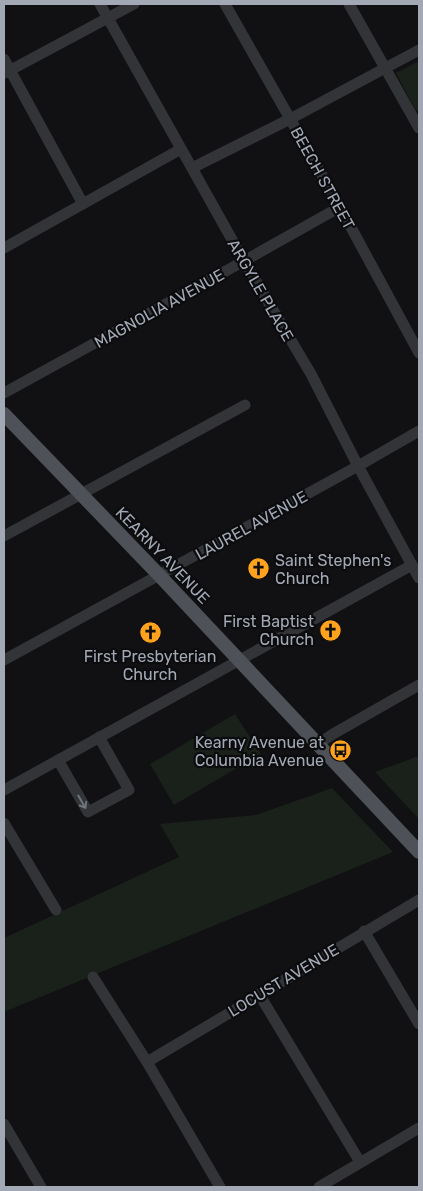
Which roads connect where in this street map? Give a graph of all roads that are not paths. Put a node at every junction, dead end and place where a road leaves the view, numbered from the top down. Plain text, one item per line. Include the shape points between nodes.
1 (100, 4) edge
2 (134, 4) edge
3 (225, 4) edge
4 (349, 4) edge
5 (107, 18) junction
6 (419, 50) edge
7 (4, 59) edge
8 (386, 68) junction
9 (7, 72) edge
10 (290, 119) junction
11 (419, 128) edge
12 (181, 149) junction
13 (192, 168) junction
14 (83, 204) junction
15 (340, 207) junction
16 (4, 248) edge
17 (244, 261) junction
18 (419, 353) edge
19 (4, 393) edge
20 (245, 405) dead end
21 (4, 414) edge
22 (419, 431) edge
23 (358, 466) junction
24 (80, 494) junction
25 (4, 536) edge
26 (412, 566) junction
27 (159, 575) junction
28 (419, 578) edge
29 (4, 660) edge
30 (238, 661) junction
31 (419, 686) edge
32 (99, 737) junction
33 (318, 744) junction
34 (58, 760) junction
35 (4, 790) edge
36 (4, 823) edge
37 (419, 852) edge
38 (419, 900) edge
39 (56, 910) dead end
40 (364, 931) junction
41 (93, 977) dead end
42 (260, 994) junction
43 (419, 1024) edge
44 (147, 1062) junction
45 (4, 1124) edge
46 (419, 1128) edge
47 (360, 1162) junction
48 (41, 1187) edge
49 (220, 1187) edge
50 (319, 1187) edge

1 - 5 street, ARGYLE PLACE
2 - 5 street
3 - 10 street, BEECH STREET
4 - 8 street
5 - 9 street
5 - 12 street, ARGYLE PLACE
6 - 8 street
7 - 9 street
8 - 10 street
8 - 11 street
9 - 14 street
10 - 13 street
10 - 15 street, BEECH STREET
12 - 13 street, ARGYLE PLACE
12 - 14 street
13 - 17 street, ARGYLE PLACE
14 - 16 street
15 - 17 street, MAGNOLIA AVENUE
15 - 18 street, BEECH STREET
17 - 19 street, MAGNOLIA AVENUE
17 - 23 street, ARGYLE PLACE via 311,374
20 - 24 street
21 - 24 main road, KEARNY AVENUE
22 - 23 street, LAUREL AVENUE
23 - 26 street, ARGYLE PLACE
23 - 27 street, LAUREL AVENUE
24 - 25 street
24 - 27 main road, KEARNY AVENUE
26 - 28 street, ARGYLE PLACE
26 - 30 street
27 - 29 street, LAUREL AVENUE
27 - 30 main road, KEARNY AVENUE
30 - 32 street
30 - 33 main road, KEARNY AVENUE
31 - 33 street
32 - 34 street
34 -> 32 street via 88,812 129,790
33 - 37 main road, KEARNY AVENUE
34 - 35 street
36 - 39 street
38 - 40 street, LOCUST AVENUE
40 - 42 street, LOCUST AVENUE
40 - 43 street
41 - 44 street
42 - 44 street, LOCUST AVENUE
42 - 47 street
44 - 49 street
45 - 48 street
46 - 47 street
47 - 50 street

